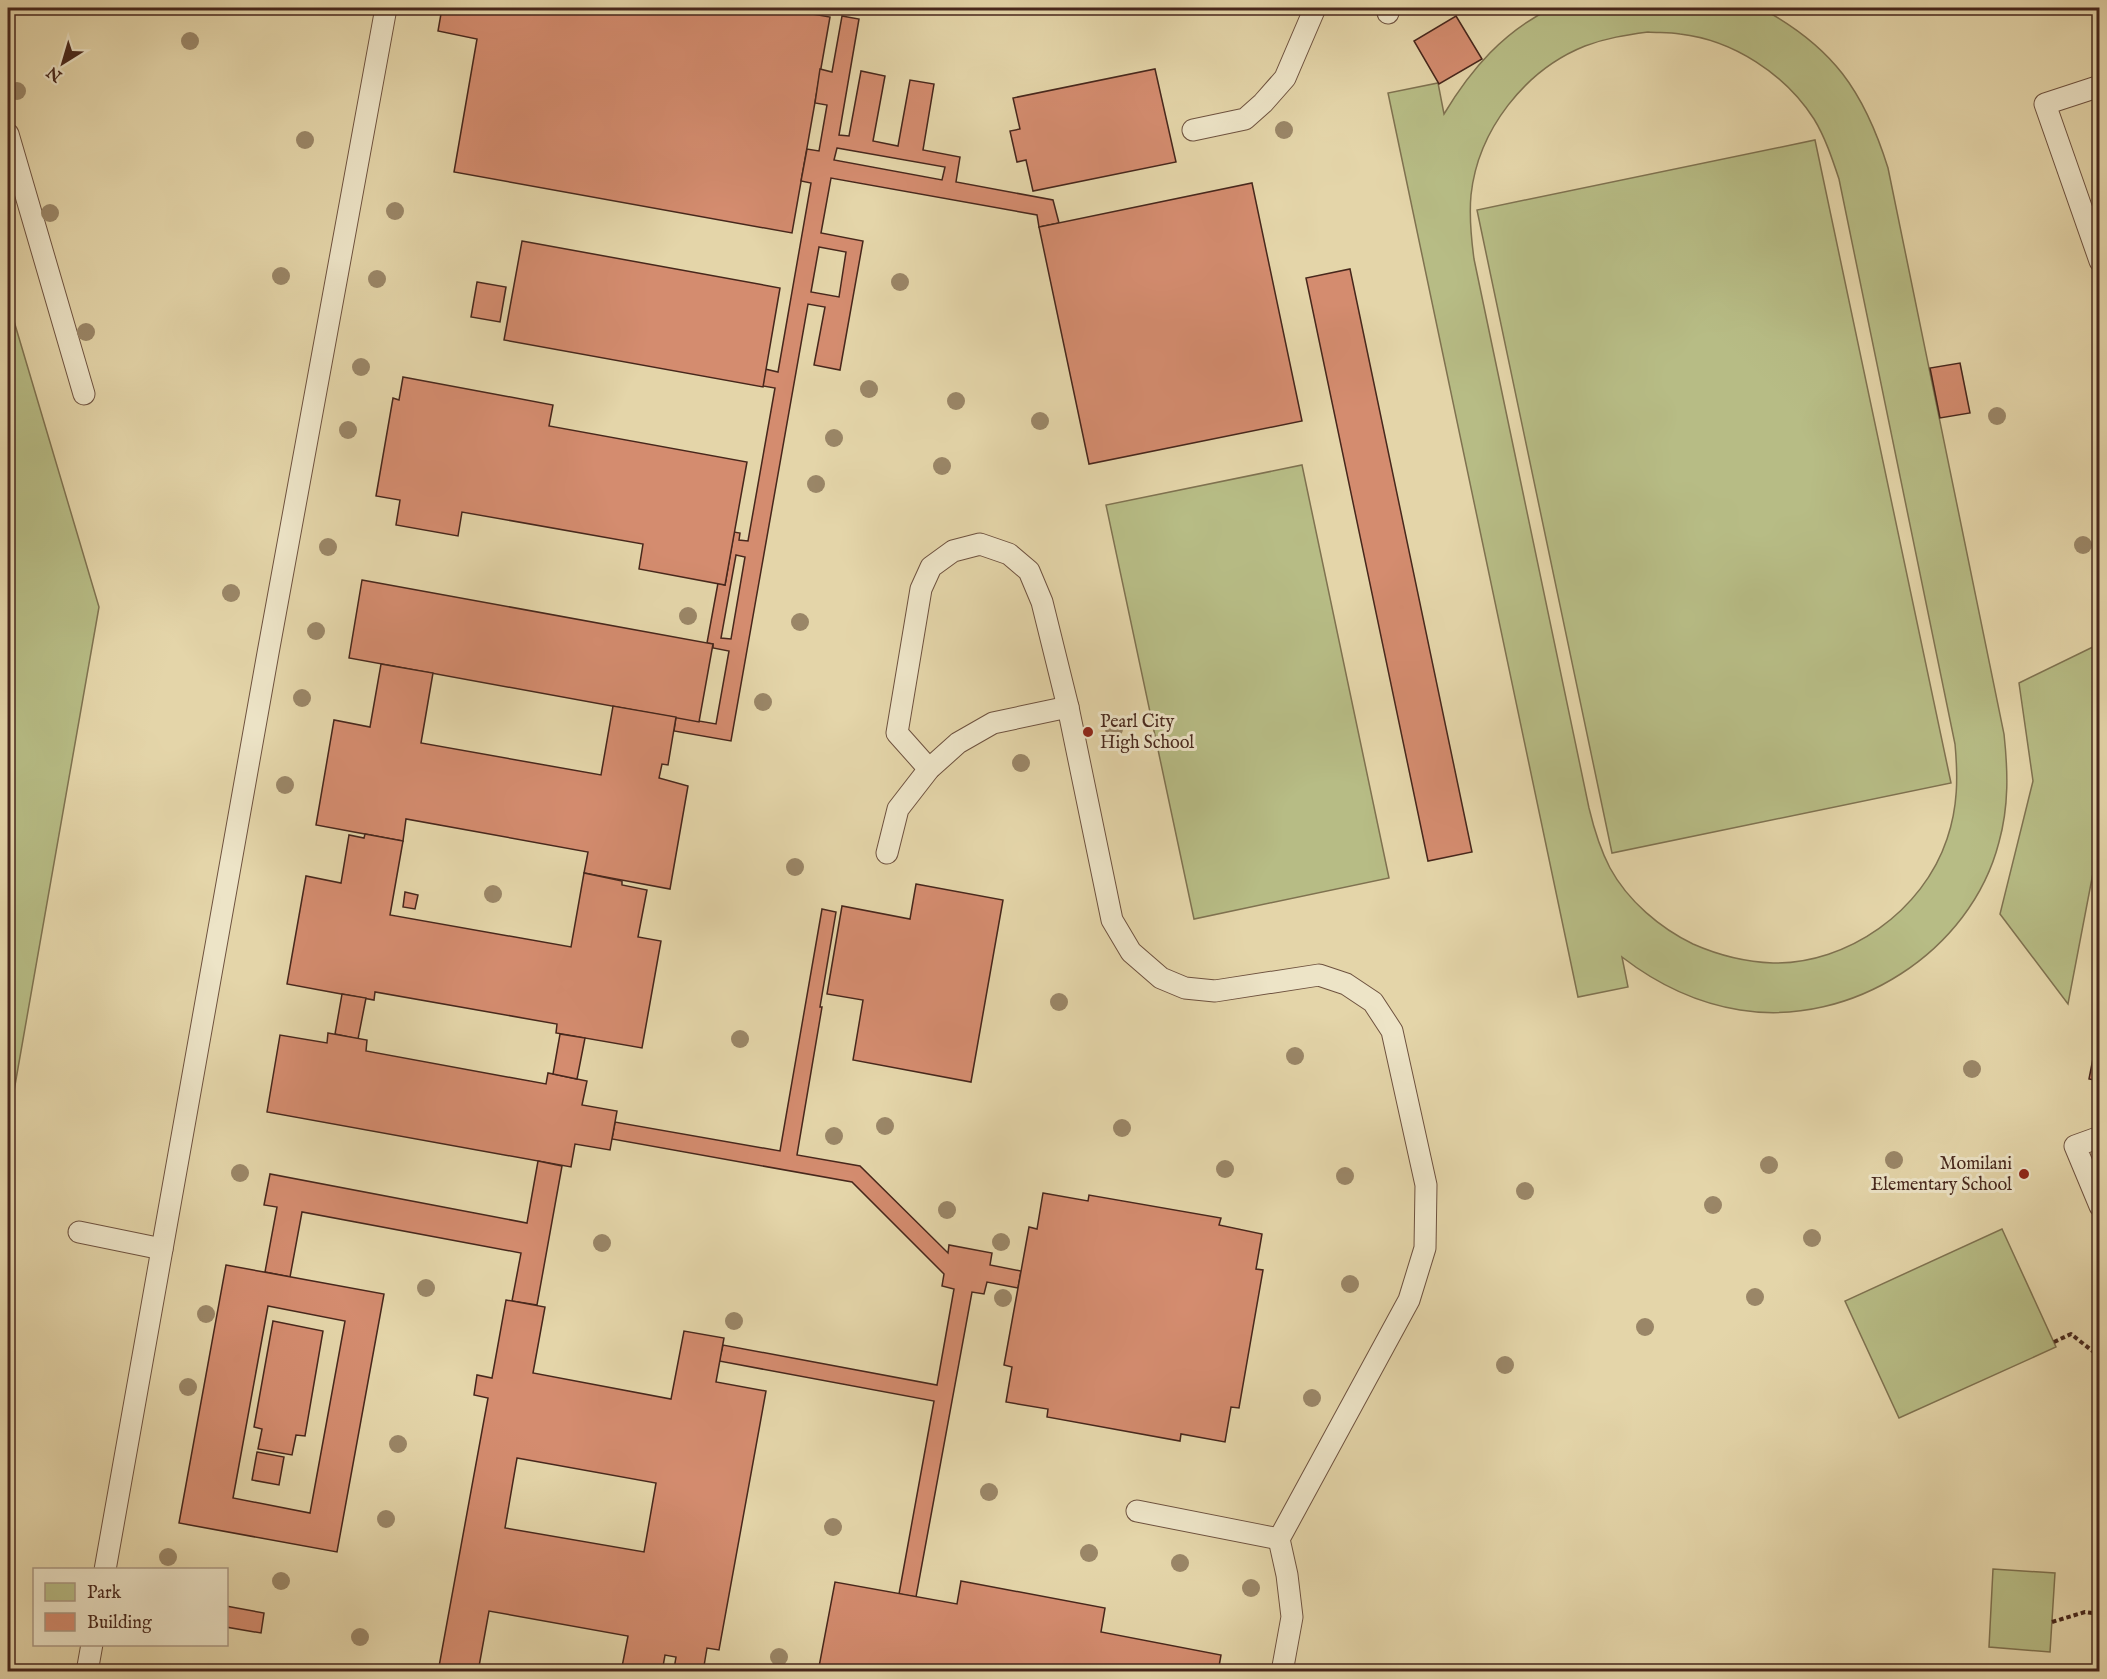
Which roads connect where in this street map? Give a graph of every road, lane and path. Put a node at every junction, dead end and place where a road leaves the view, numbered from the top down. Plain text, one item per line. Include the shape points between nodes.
1 (386, 8) edge
2 (1315, 8) edge
3 (2100, 86) edge
4 (1193, 130) dead end
5 (8, 134) edge
6 (2100, 261) edge
7 (84, 394) dead end
8 (1068, 707) junction
9 (929, 769) junction
10 (887, 853) dead end
11 (2100, 1137) edge
12 (2100, 1206) edge
13 (79, 1232) dead end
14 (162, 1249) junction
15 (2054, 1342) dead end
16 (2100, 1357) edge
17 (1137, 1511) dead end
18 (1279, 1539) junction
19 (105, 1568) edge
20 (2100, 1614) edge
21 (2052, 1622) dead end
22 (92, 1646) edge
23 (87, 1671) edge
24 (1282, 1671) edge

1 - 14 lane
2 - 4 lane via 1285,78 1263,103 1245,119
3 - 6 lane via 2045,104
5 - 7 lane
8 - 9 lane via 993,723 958,743
8 - 9 lane via 1042,602 1029,571 1009,554 980,544 953,551 931,567 921,589 897,733
8 - 18 lane via 1113,920 1131,952 1161,978 1185,988 1215,991 1319,975 1346,984 1373,1002 1392,1031 1426,1185 1425,1248 1409,1300
9 - 10 lane via 898,809
11 - 12 lane via 2075,1146
13 - 14 lane
14 - 19 lane
15 - 16 path via 2071,1334
17 - 18 lane
18 - 24 lane via 1292,1617
20 - 21 path via 2085,1612
22 - 23 lane

